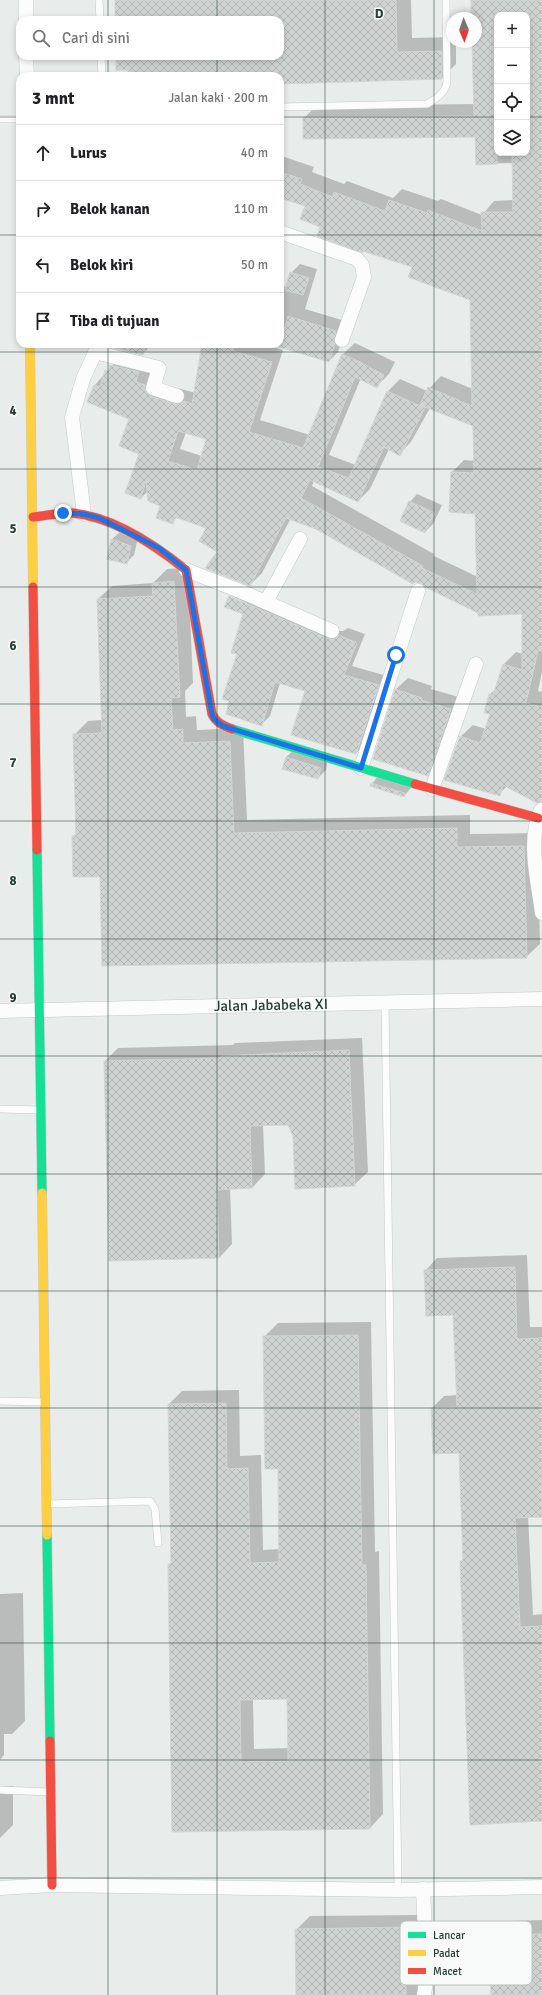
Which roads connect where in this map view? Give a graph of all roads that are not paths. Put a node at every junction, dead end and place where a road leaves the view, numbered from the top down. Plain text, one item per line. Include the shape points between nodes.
1 (26, 0) edge
2 (99, 0) edge
3 (446, 0) edge
4 (26, 16) edge
5 (100, 16) edge
6 (26, 60) edge
7 (101, 60) edge
8 (27, 72) edge
9 (102, 72) edge
10 (284, 107) edge
11 (0, 119) edge
12 (16, 119) edge
13 (284, 233) edge
14 (342, 340) dead end
15 (30, 348) edge
16 (97, 348) edge
17 (178, 396) dead end
18 (84, 514) junction
19 (33, 517) junction
20 (300, 539) dead end
21 (186, 570) junction
22 (418, 591) dead end
23 (266, 602) junction
24 (332, 631) dead end
25 (476, 664) dead end
26 (361, 768) junction
27 (432, 789) junction
28 (541, 816) edge
29 (542, 912) edge
30 (542, 999) edge
31 (385, 1002) junction
32 (40, 1010) junction
33 (0, 1011) edge
34 (0, 1109) edge
35 (41, 1110) junction
36 (0, 1401) edge
37 (46, 1402) junction
38 (47, 1504) junction
39 (158, 1542) dead end
40 (0, 1790) edge
41 (51, 1792) junction
42 (52, 1886) junction
43 (542, 1887) edge
44 (0, 1888) edge
45 (423, 1889) junction
46 (398, 1890) junction
47 (424, 1921) edge
48 (426, 1985) edge
49 (424, 1995) edge

1 - 4 street
2 - 5 lane
3 - 10 lane via 447,83 440,96 427,104
6 - 8 street
7 - 9 lane
11 - 12 lane
13 - 14 street via 357,259 362,265 364,277
15 - 19 street
16 - 17 street via 159,368 153,388
16 - 18 street via 83,379 72,417
18 - 19 street
18 - 21 street via 99,518 150,542
19 - 32 street
20 - 23 street
21 - 23 street
21 - 26 street via 214,719 223,726
22 - 26 street
23 - 24 street
25 - 27 street
26 - 27 street
27 - 28 street
28 - 29 street via 535,835 535,859
30 - 31 street, Jalan Jababeka XI
31 - 32 street, Jalan Jababeka XI
31 - 46 lane
32 - 33 street, Jalan Jababeka XI
32 - 35 street
34 - 35 lane
35 - 37 street
36 - 37 lane
37 - 38 street
38 - 39 lane via 150,1501 156,1509
38 - 41 street
40 - 41 lane
41 - 42 street
42 - 44 street
42 - 46 street
43 - 45 street
45 - 46 street
45 - 47 street
48 - 49 street

